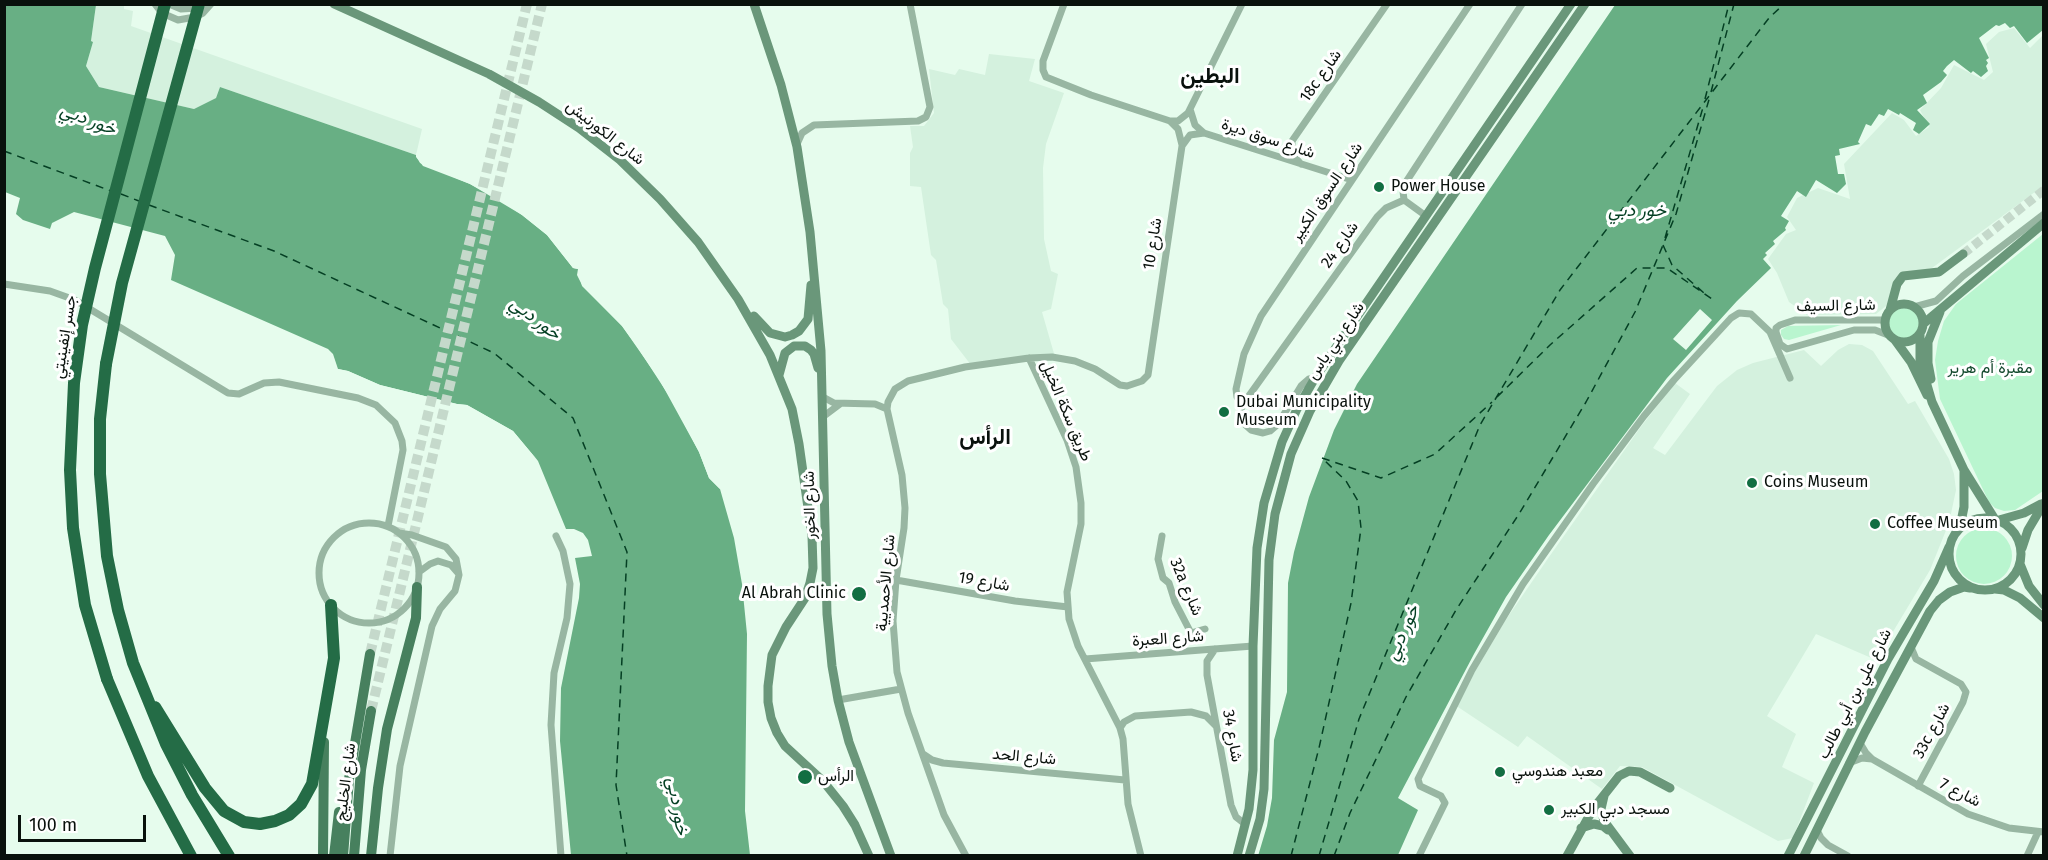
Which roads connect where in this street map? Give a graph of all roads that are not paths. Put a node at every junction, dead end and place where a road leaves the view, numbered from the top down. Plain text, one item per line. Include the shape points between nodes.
1 (155, 4) edge
2 (167, 4) edge
3 (199, 4) edge
4 (209, 4) edge
5 (334, 4) edge
6 (747, 4) edge
7 (754, 4) edge
8 (910, 4) edge
9 (1064, 4) edge
10 (1242, 4) edge
11 (1387, 4) edge
12 (1470, 4) edge
13 (1522, 4) edge
14 (1571, 4) edge
15 (1585, 4) edge
16 (759, 19) junction
17 (1190, 109) junction
18 (1170, 121) junction
19 (1204, 133) junction
20 (1182, 146) junction
21 (797, 147) junction
22 (1301, 164) junction
23 (1352, 180) junction
24 (1404, 201) junction
25 (2043, 214) edge
26 (1426, 216) junction
27 (2043, 223) edge
28 (1964, 254) tunnel mouth
29 (813, 264) junction
30 (4, 284) edge
31 (1896, 290) junction
32 (738, 298) junction
33 (1945, 304) junction
34 (1912, 306) junction
35 (1890, 310) junction
36 (1885, 320) junction
37 (1923, 324) junction
38 (1920, 334) junction
39 (1892, 338) junction
40 (1029, 358) junction
41 (780, 375) junction
42 (1315, 378) junction
43 (1790, 378) dead end
44 (823, 392) junction
45 (891, 395) junction
46 (1246, 400) junction
47 (1932, 402) junction
48 (840, 404) junction
49 (875, 404) junction
50 (887, 409) junction
51 (1297, 409) junction
52 (824, 416) junction
53 (1306, 419) junction
54 (1274, 465) junction
55 (1964, 470) junction
56 (2043, 503) edge
57 (1275, 514) junction
58 (1996, 519) junction
59 (387, 526) junction
60 (1960, 527) junction
61 (399, 533) junction
62 (556, 536) dead end
63 (1162, 536) dead end
64 (1949, 547) junction
65 (2021, 559) junction
66 (419, 572) junction
67 (459, 575) junction
68 (896, 580) junction
69 (417, 587) junction
70 (1970, 588) junction
71 (1995, 589) junction
72 (331, 605) junction
73 (2043, 605) edge
74 (1068, 608) junction
75 (2043, 618) edge
76 (1205, 629) dead end
77 (1911, 645) junction
78 (1253, 646) junction
79 (1215, 649) junction
80 (370, 654) tunnel mouth
81 (1085, 659) junction
82 (143, 689) junction
83 (901, 689) junction
84 (838, 700) junction
85 (371, 711) tunnel mouth
86 (323, 715) junction
87 (1217, 727) junction
88 (1120, 728) junction
89 (1860, 743) junction
90 (353, 747) junction
91 (923, 754) junction
92 (1872, 759) junction
93 (1849, 763) junction
94 (1125, 780) junction
95 (1918, 786) junction
96 (1670, 788) dead end
97 (1605, 791) junction
98 (1245, 824) junction
99 (1581, 828) junction
100 (1817, 830) junction
101 (1610, 832) junction
102 (2041, 832) edge
103 (191, 855) edge
104 (229, 855) edge
105 (323, 855) edge
106 (334, 855) edge
107 (343, 855) edge
108 (354, 855) edge
109 (371, 855) edge
110 (390, 855) edge
111 (561, 855) edge
112 (869, 855) edge
113 (891, 855) edge
114 (966, 855) edge
115 (1141, 855) edge
116 (1237, 855) edge
117 (1249, 855) edge
118 (1419, 855) edge
119 (1567, 855) edge
120 (1630, 855) edge
121 (1788, 855) edge
122 (1804, 855) edge
123 (1848, 855) edge
124 (2027, 855) edge

1 - 4 street via 162,13 178,20 203,13
2 - 4 street via 190,10
2 - 103 highway, جسر إنفينيتي, bridge via 82,325 70,470 76,554 92,630 148,776
3 - 82 highway, bridge via 122,283 102,391 100,474 104,529 118,610
5 - 32 main road, شارع الكورنيش via 489,74 579,128 660,199 698,242
6 - 16 main road
7 - 16 main road, شارع الخور
8 - 21 street via 930,107 926,117 918,121 814,125 802,133
9 - 18 street via 1044,58 1046,77
10 - 17 street
11 - 22 street, 18c شارع via 1292,141 1292,154
12 - 23 street, شارع السوق الكبير
13 - 24 street via 1406,182
14 - 26 main road, شارع بني ياس
15 - 53 main road, شارع بني ياس via 1339,361
16 - 21 main road, شارع الخور
17 - 18 street via 1182,119
17 - 19 street, شارع سوق ديرة via 1195,125
18 - 20 street via 1178,129
19 - 20 street via 1190,135
19 - 22 street, شارع سوق ديرة
20 - 40 street, شارع 10 via 1148,375 1135,384 1120,385 1075,361
21 - 29 main road, شارع الخور
22 - 23 street, شارع سوق ديرة
23 - 46 street, شارع السوق الكبير via 1251,335 1236,389 1237,397
24 - 26 street
24 - 46 street, شارع 24 via 1386,208 1377,217
25 - 34 street via 1936,301
26 - 42 main road, شارع بني ياس
27 - 33 main road
28 - 31 main road, شارع السيف via 1939,272 1903,276
29 - 32 main road via 807,319 799,332 785,337 770,333
29 - 44 main road, شارع الخور
30 - 59 street via 50,291 75,300 228,393 239,394 264,383 279,382 376,405 395,423 403,450
31 - 34 main road, شارع السيف
31 - 35 main road, شارع السيف
32 - 41 main road, شارع الكورنيش
33 - 37 main road
33 - 47 main road via 1928,342
34 - 35 main road via 1897,305
34 - 37 main road
35 - 36 main road
36 - 39 main road
36 - 39 street, شارع السيف via 1795,320 1780,325 1776,332 1780,344 1787,349 1854,330 1875,330
37 - 38 main road
38 - 39 main road via 1908,342
38 - 47 main road via 1920,361
39 - 47 main road via 1911,362
40 - 45 street via 940,372 901,384
40 - 74 street, طريق سكة الخيل via 1072,452 1080,485 1081,524 1069,576
41 - 44 main road via 785,353 794,346 805,346 814,354
41 - 112 main road via 796,426 813,553 805,598 772,655 768,702 785,746 830,789 855,825
42 - 46 street via 1301,386 1278,424 1266,433 1243,425 1240,412
42 - 51 main road, شارع بني ياس
43 - 118 street via 1770,332 1752,314 1738,313 1644,416 1529,576 1472,670 1418,779 1420,786 1445,802
44 - 48 street via 830,401
44 - 52 main road, شارع الخور
45 - 49 street
45 - 50 street
47 - 55 main road
48 - 49 street
48 - 52 street
49 - 50 street
50 - 68 street, شارع الأحمديية via 905,508
51 - 53 main road via 1296,423
51 - 54 main road, شارع بني ياس
52 - 84 main road, شارع الخور via 827,614
53 - 57 main road, شارع بني ياس via 1291,454
54 - 57 main road via 1277,462 1282,466 1273,501
54 - 78 main road, شارع بني ياس via 1257,548
55 - 58 main road
55 - 60 main road
56 - 58 main road via 2024,513
56 - 65 main road via 2028,530
57 - 117 main road, شارع بني ياس via 1268,574 1264,789
58 - 60 main road via 1979,518
58 - 65 main road via 2015,533
59 - 61 street
59 - 72 street via 355,525 331,541 321,561 320,576
60 - 64 main road
61 - 66 street via 414,550
61 - 67 street via 446,548 456,560
62 - 111 street via 570,584 567,618 554,673 551,726
63 - 76 street, 32a شارع via 1158,560 1175,602 1191,633
64 - 70 main road via 1950,566
64 - 121 main road, شارع علي بن أبي طالب
65 - 71 main road via 2011,580
65 - 73 main road via 2029,586
66 - 67 street via 442,562 451,565
66 - 69 street
67 - 110 street via 455,591 432,626 400,766
68 - 74 street, شارع 19
68 - 83 street, شارع الأحمديية via 893,621
69 - 72 street via 400,612 379,621 357,621
69 - 109 main road via 416,618 387,729
70 - 71 main road
70 - 77 main road via 1958,589 1939,600
71 - 75 main road via 2020,598
72 - 86 highway via 334,651
74 - 81 street, طريق سكة الخيل via 1073,633
77 - 89 main road
77 - 95 street, 33c شارع via 1916,659 1961,684 1966,692
78 - 79 street, شارع العبرة
78 - 98 main road, شارع بني ياس via 1253,770
79 - 81 street, شارع العبرة
79 - 87 street, شارع 34 via 1206,668
80 - 90 main road, شارع الخليج
81 - 88 street, طريق سكة الخيل
82 - 86 highway via 218,806 237,819 252,823 282,819 306,798 312,784
82 - 104 highway via 178,770
83 - 84 street
83 - 91 street, شارع الأحمديية
84 - 113 main road, شارع الخور via 856,763
85 - 108 main road, شارع الخليج via 361,770
86 - 105 main road
87 - 88 street via 1206,716 1191,712 1135,716
87 - 98 street, شارع 34 via 1233,811
88 - 94 street, طريق سكة الخيل
89 - 92 street, شارع 7
89 - 93 main road
90 - 106 main road, شارع الخليج
90 - 107 main road, شارع الخليج
91 - 94 street, شارع الحد via 943,763
91 - 114 street, شارع الأحمديية via 944,815
92 - 93 street
92 - 95 street, شارع 7
93 - 100 main road
94 - 115 street, طريق سكة الخيل via 1129,815
95 - 102 street, شارع 7 via 1982,820
96 - 97 main road via 1633,771 1619,776
97 - 99 main road
97 - 101 main road via 1602,815
98 - 116 main road, شارع بني ياس
99 - 101 main road via 1599,824
99 - 119 main road
100 - 122 main road
100 - 123 street via 1828,845
101 - 120 main road
102 - 124 street

